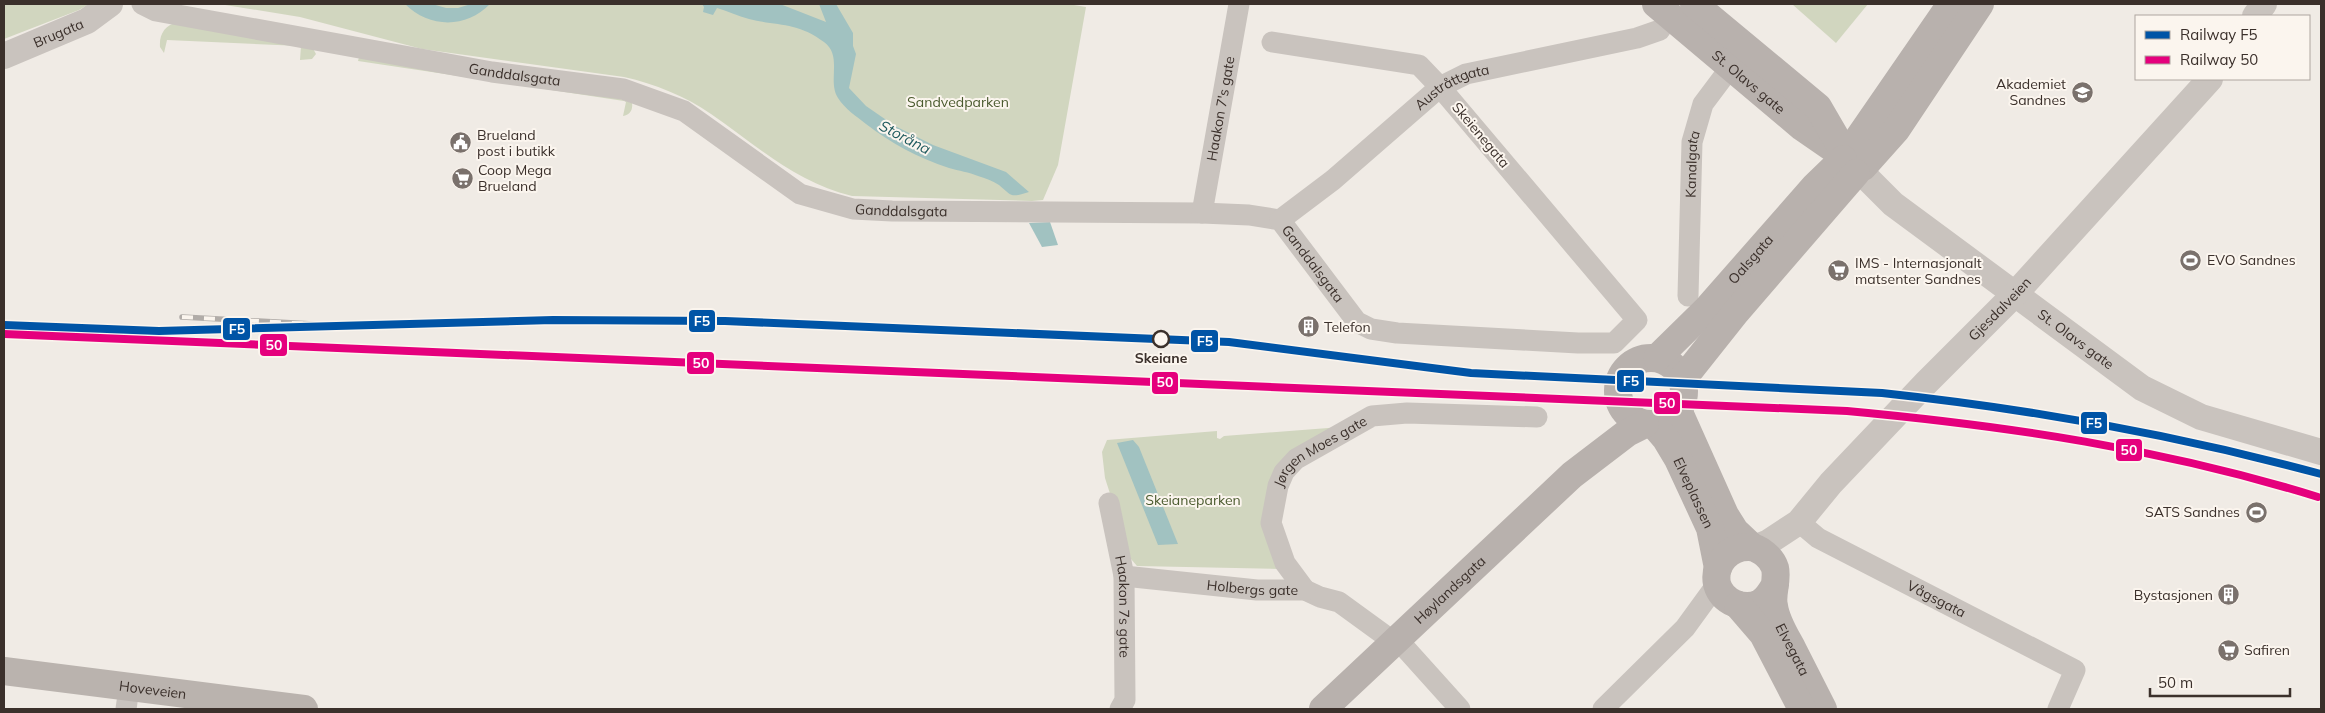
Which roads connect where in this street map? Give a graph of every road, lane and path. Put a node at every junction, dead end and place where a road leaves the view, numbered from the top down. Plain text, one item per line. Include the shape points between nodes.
1 (110, 4) edge
2 (142, 4) edge
3 (1239, 4) edge
4 (1694, 4) edge
5 (1951, 4) edge
6 (1980, 4) edge
7 (2264, 4) edge
8 (2256, 15) edge
9 (1658, 17) edge
10 (1272, 42) dead end
11 (4, 56) edge
12 (1738, 57) junction
13 (2203, 86) edge
14 (1440, 87) junction
15 (1851, 162) junction
16 (1202, 213) junction
17 (1280, 220) junction
18 (2014, 295) junction
19 (1688, 296) dead end
20 (1637, 320) joint
21 (1656, 358) junction
22 (1682, 380) junction
23 (1617, 392) junction
24 (1678, 410) junction
25 (1537, 416) dead end
26 (1649, 424) junction
27 (2321, 452) edge
28 (1572, 475) junction
29 (1109, 503) dead end
30 (1799, 522) junction
31 (1753, 548) junction
32 (1124, 576) junction
33 (1775, 584) junction
34 (1305, 590) junction
35 (1727, 590) junction
36 (1400, 646) junction
37 (4, 671) edge
38 (127, 699) edge
39 (1323, 708) edge
40 (303, 709) edge
41 (1120, 709) edge
42 (1460, 709) edge
43 (1603, 709) edge
44 (1802, 709) edge
45 (1823, 709) edge
46 (2058, 709) edge

1 - 11 street, Brugata via 87,21
2 - 16 street, Ganddalsgata via 156,11 492,72 623,89 684,111 800,194 853,209
3 - 16 street, Haakon 7's gate
4 - 12 main road, St. Olavs gate
5 - 15 main road, Oalsgata via 1876,116
6 - 15 main road, Oalsgata via 1896,130
7 - 8 street
9 - 12 main road, St. Olavs gate
9 - 14 street, Austråttgata via 1637,38 1466,74
10 - 14 street, Skeienegata via 1420,66
12 - 15 main road, St. Olavs gate via 1818,107
12 - 19 street, Kanalgata via 1703,104 1692,142
13 - 18 street, Gjesdalveien
14 - 17 street, Austråttgata via 1334,180
14 - 20 street, Skeienegata
15 - 18 street, St. Olavs gate via 1893,204
15 - 21 main road, Oalsgata via 1815,186 1707,309
15 - 22 main road, Oalsgata
16 - 17 street, Ganddalsgata
17 - 20 street, Ganddalsgata via 1357,322 1371,329 1569,343 1614,343
18 - 27 street, St. Olavs gate via 2142,388 2201,417
18 - 30 street, Gjesdalveien via 1830,483
21 - 22 main road via 1671,364
21 - 23 main road via 1644,358 1627,367
22 - 24 main road via 1684,395
23 - 26 main road via 1625,413 1634,420
23 - 28 main road, Høylandsgata via 1613,418
24 - 26 main road via 1663,422
24 - 31 main road, Elveplassen via 1725,515 1735,531
25 - 34 street, Jørgen Moes gate via 1407,413 1372,416 1296,459 1284,472 1278,486 1272,523 1285,563
26 - 28 main road, Høylandsgata via 1628,433
26 - 35 main road, Elveplassen via 1666,440 1678,459 1710,528
28 - 36 main road, Høylandsgata
29 - 32 street, Haakon 7s gate
30 - 31 street, Gjesdalveien via 1767,544
30 - 33 street, Gjesdalveien via 1793,545 1782,561
30 - 46 street, Vågsgata via 1818,538 2075,670
31 - 33 main road via 1767,555 1775,568
31 - 35 main road via 1742,547 1723,558
32 - 34 street, Holbergs gate via 1257,590
32 - 41 street, Haakon 7s gate via 1125,700
33 - 35 main road via 1769,595 1749,606
33 - 45 main road, Elvegata via 1773,605 1780,626
34 - 36 street, Holbergs gate via 1355,612
35 - 43 street
35 - 44 main road, Elvegata via 1763,634
36 - 39 main road, Høylandsgata
36 - 42 street, Holbergs gate
37 - 38 main road, Hoveveien
38 - 40 main road, Hoveveien

